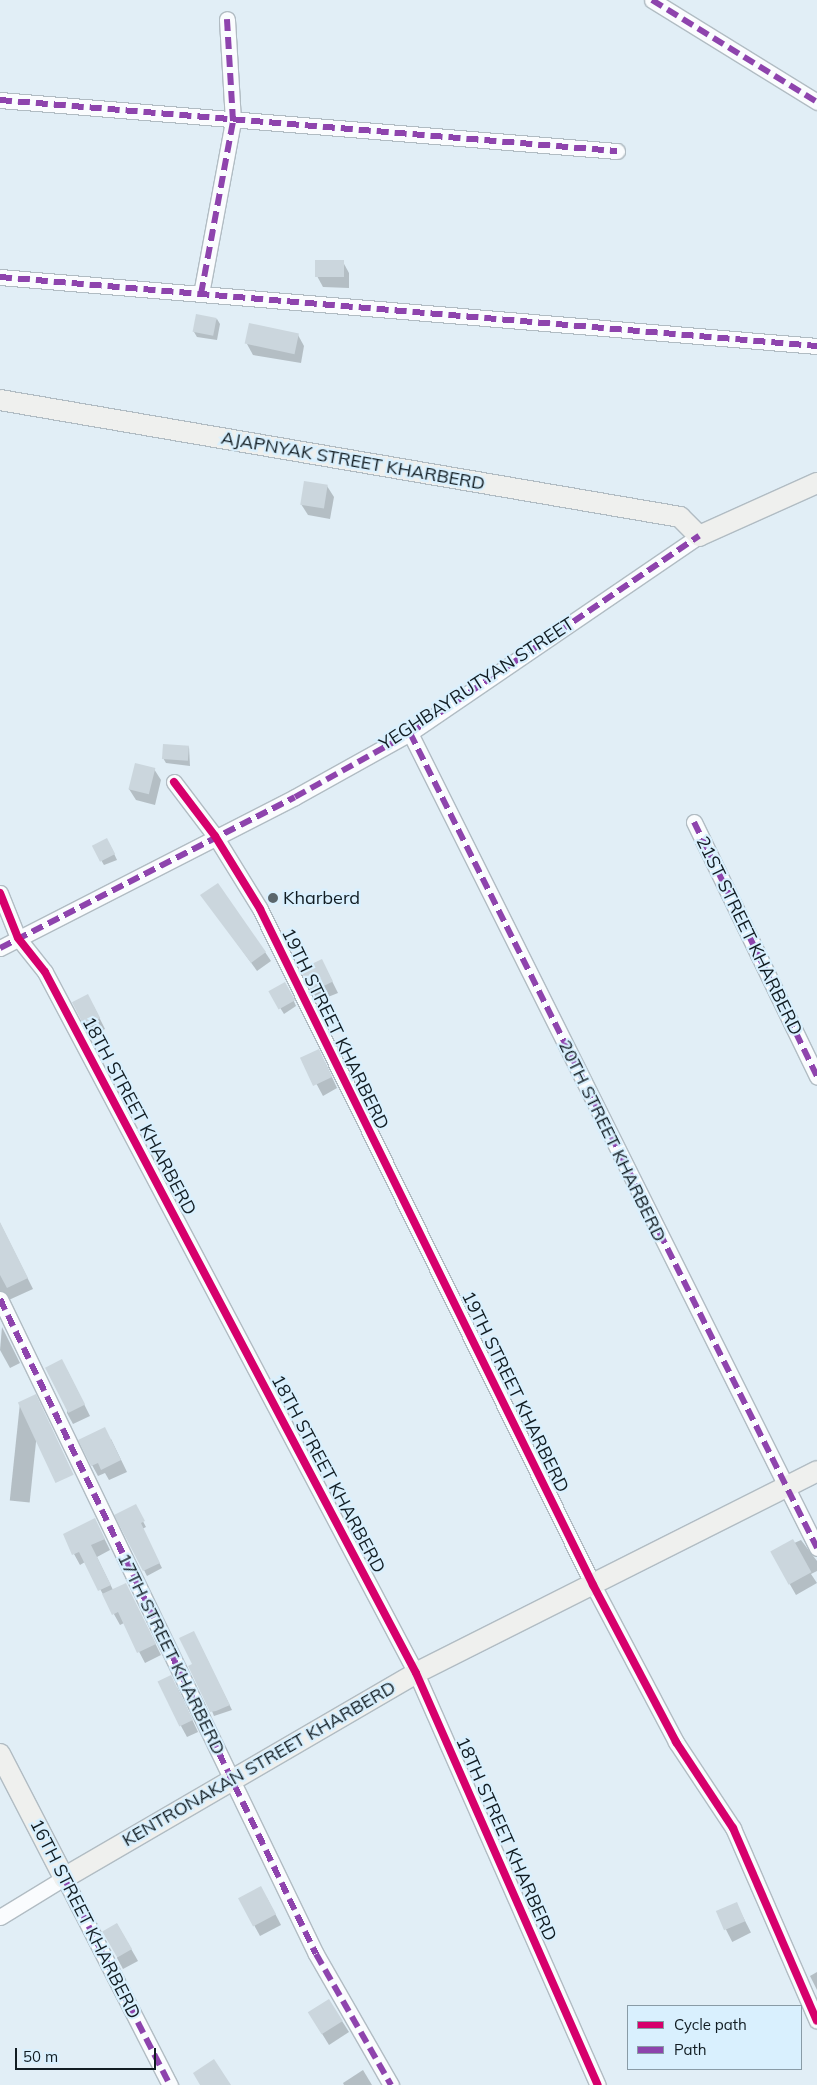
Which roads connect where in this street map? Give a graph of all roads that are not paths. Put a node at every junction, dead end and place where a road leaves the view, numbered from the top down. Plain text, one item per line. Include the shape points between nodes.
1 (652, 0) edge
2 (227, 18) dead end
3 (0, 100) edge
4 (817, 102) edge
5 (232, 121) junction
6 (617, 151) dead end
7 (0, 276) edge
8 (201, 294) junction
9 (817, 346) edge
10 (0, 400) edge
11 (817, 483) edge
12 (699, 536) junction
13 (410, 733) junction
14 (174, 782) dead end
15 (694, 822) dead end
16 (215, 836) junction
17 (0, 893) edge
18 (18, 938) junction
19 (0, 948) edge
20 (817, 1077) edge
21 (0, 1300) edge
22 (817, 1471) edge
23 (784, 1488) junction
24 (817, 1548) edge
25 (593, 1585) junction
26 (416, 1673) junction
27 (0, 1754) edge
28 (230, 1778) junction
29 (64, 1878) junction
30 (0, 1917) edge
31 (817, 2021) edge
32 (170, 2085) edge
33 (391, 2085) edge
34 (598, 2085) edge

1 - 4 street
2 - 5 street
3 - 5 street
5 - 6 street
5 - 8 street
7 - 8 street
8 - 9 street
10 - 12 street, AJAPNYAK STREET KHARBERD via 680,517
11 - 12 street, YEGHBAYRUTYAN STREET
12 - 13 street, YEGHBAYRUTYAN STREET
13 - 16 street, YEGHBAYRUTYAN STREET via 295,797
13 - 23 street, 20TH STREET KHARBERD
14 - 16 street, 19TH STREET KHARBERD
15 - 20 street, 21ST STREET KHARBERD
16 - 18 street, YEGHBAYRUTYAN STREET
16 - 25 street, 19TH STREET KHARBERD via 260,909
17 - 18 street, 18TH STREET KHARBERD
18 - 19 street, YEGHBAYRUTYAN STREET
18 - 26 street, 18TH STREET KHARBERD via 50,981
21 - 28 street, 17TH STREET KHARBERD
22 - 23 street, KENTRONAKAN STREET KHARBERD
23 - 24 street, 20TH STREET KHARBERD
23 - 25 street, KENTRONAKAN STREET KHARBERD
25 - 26 street, KENTRONAKAN STREET KHARBERD
25 - 31 street, 19TH STREET KHARBERD via 676,1742 733,1828
26 - 28 street, KENTRONAKAN STREET KHARBERD
26 - 34 street, 18TH STREET KHARBERD
27 - 29 street, 16TH STREET KHARBERD
28 - 29 street, KENTRONAKAN STREET KHARBERD
28 - 33 street, 17TH STREET KHARBERD via 316,1954
29 - 30 street, KENTRONAKAN STREET KHARBERD
29 - 32 street, 16TH STREET KHARBERD

